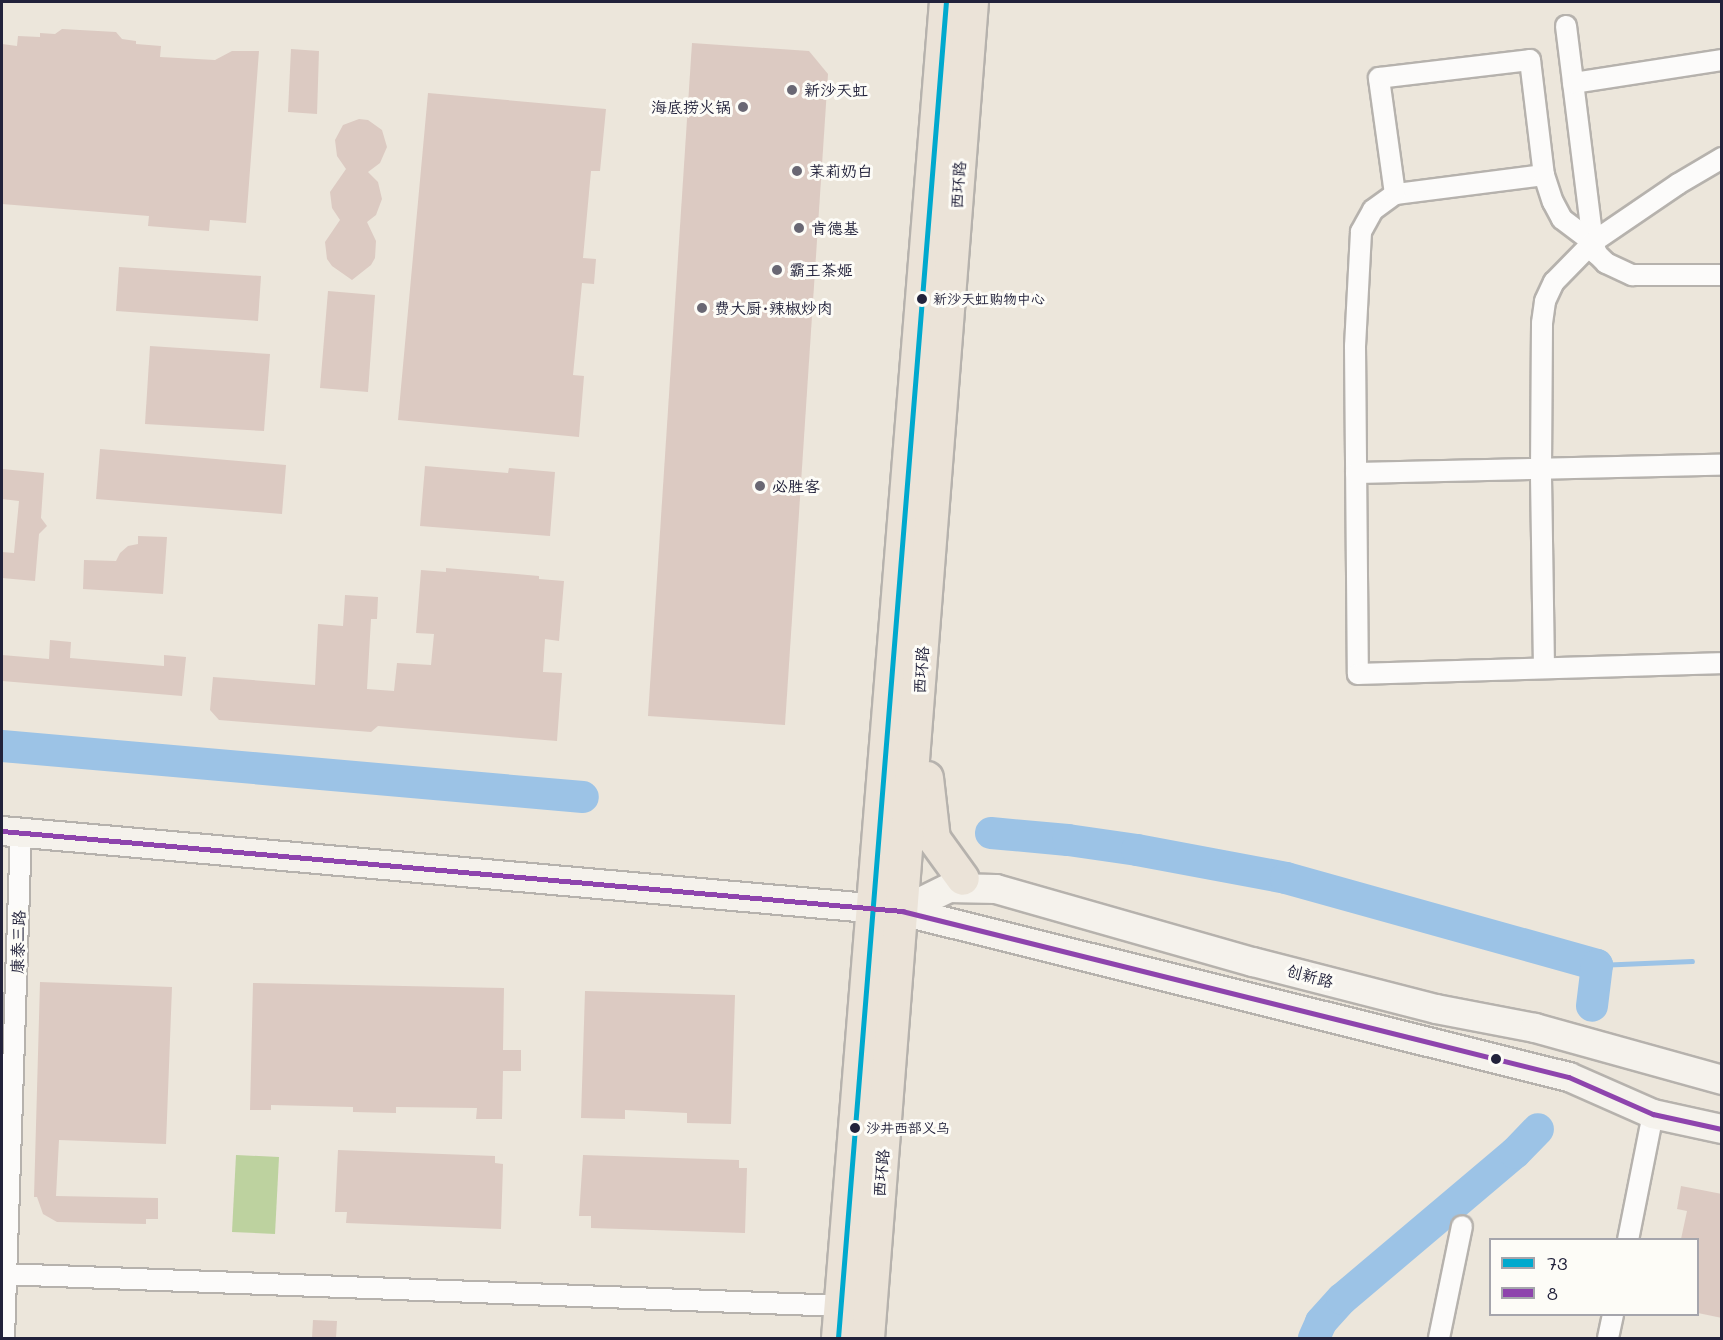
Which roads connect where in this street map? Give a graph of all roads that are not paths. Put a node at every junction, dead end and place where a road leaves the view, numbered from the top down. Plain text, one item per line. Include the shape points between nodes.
1 (946, 2) edge
2 (972, 2) edge
3 (1566, 26) dead end
4 (1722, 60) edge
5 (1573, 83) junction
6 (1722, 158) edge
7 (1544, 175) junction
8 (1395, 194) junction
9 (1593, 242) junction
10 (1722, 275) edge
11 (1722, 465) edge
12 (1541, 469) junction
13 (1356, 473) junction
14 (1722, 663) edge
15 (1544, 668) junction
16 (913, 766) junction
17 (11, 832) edge
18 (963, 879) dead end
19 (871, 907) junction
20 (902, 911) junction
21 (1722, 1080) edge
22 (1653, 1114) junction
23 (1722, 1129) edge
24 (1462, 1226) dead end
25 (1628, 1238) edge
26 (4, 1274) edge
27 (841, 1305) junction
28 (1613, 1316) edge
29 (4, 1338) edge
30 (838, 1338) edge
31 (868, 1338) edge
32 (1439, 1338) edge
33 (1608, 1338) edge

1 - 19 main road, 西环路
2 - 16 main road, 西环路
3 - 5 street
4 - 5 street
5 - 9 street
6 - 9 street
7 - 8 street
7 - 8 street via 1530,60 1379,78
7 - 9 street via 1562,219
8 - 13 street via 1373,210 1361,232 1355,346
9 - 10 street via 1606,263 1632,274
9 - 12 street via 1554,282 1545,301
11 - 12 street
12 - 13 street
12 - 15 street
13 - 15 street via 1358,674
14 - 15 street
16 - 18 main road via 927,778 934,839
16 - 20 main road, 西环路
17 - 19 street
17 - 26 street, 康泰三路
19 - 20 street
19 - 27 main road, 西环路
20 - 21 street, 创新路 via 950,888 996,889 1222,954 1436,1009 1535,1028
20 - 22 street via 1569,1077
20 - 31 main road, 西环路
22 - 23 street
22 - 25 street
24 - 32 street
26 - 27 street
26 - 29 street, 康泰三路
27 - 30 main road, 西环路
28 - 33 street

